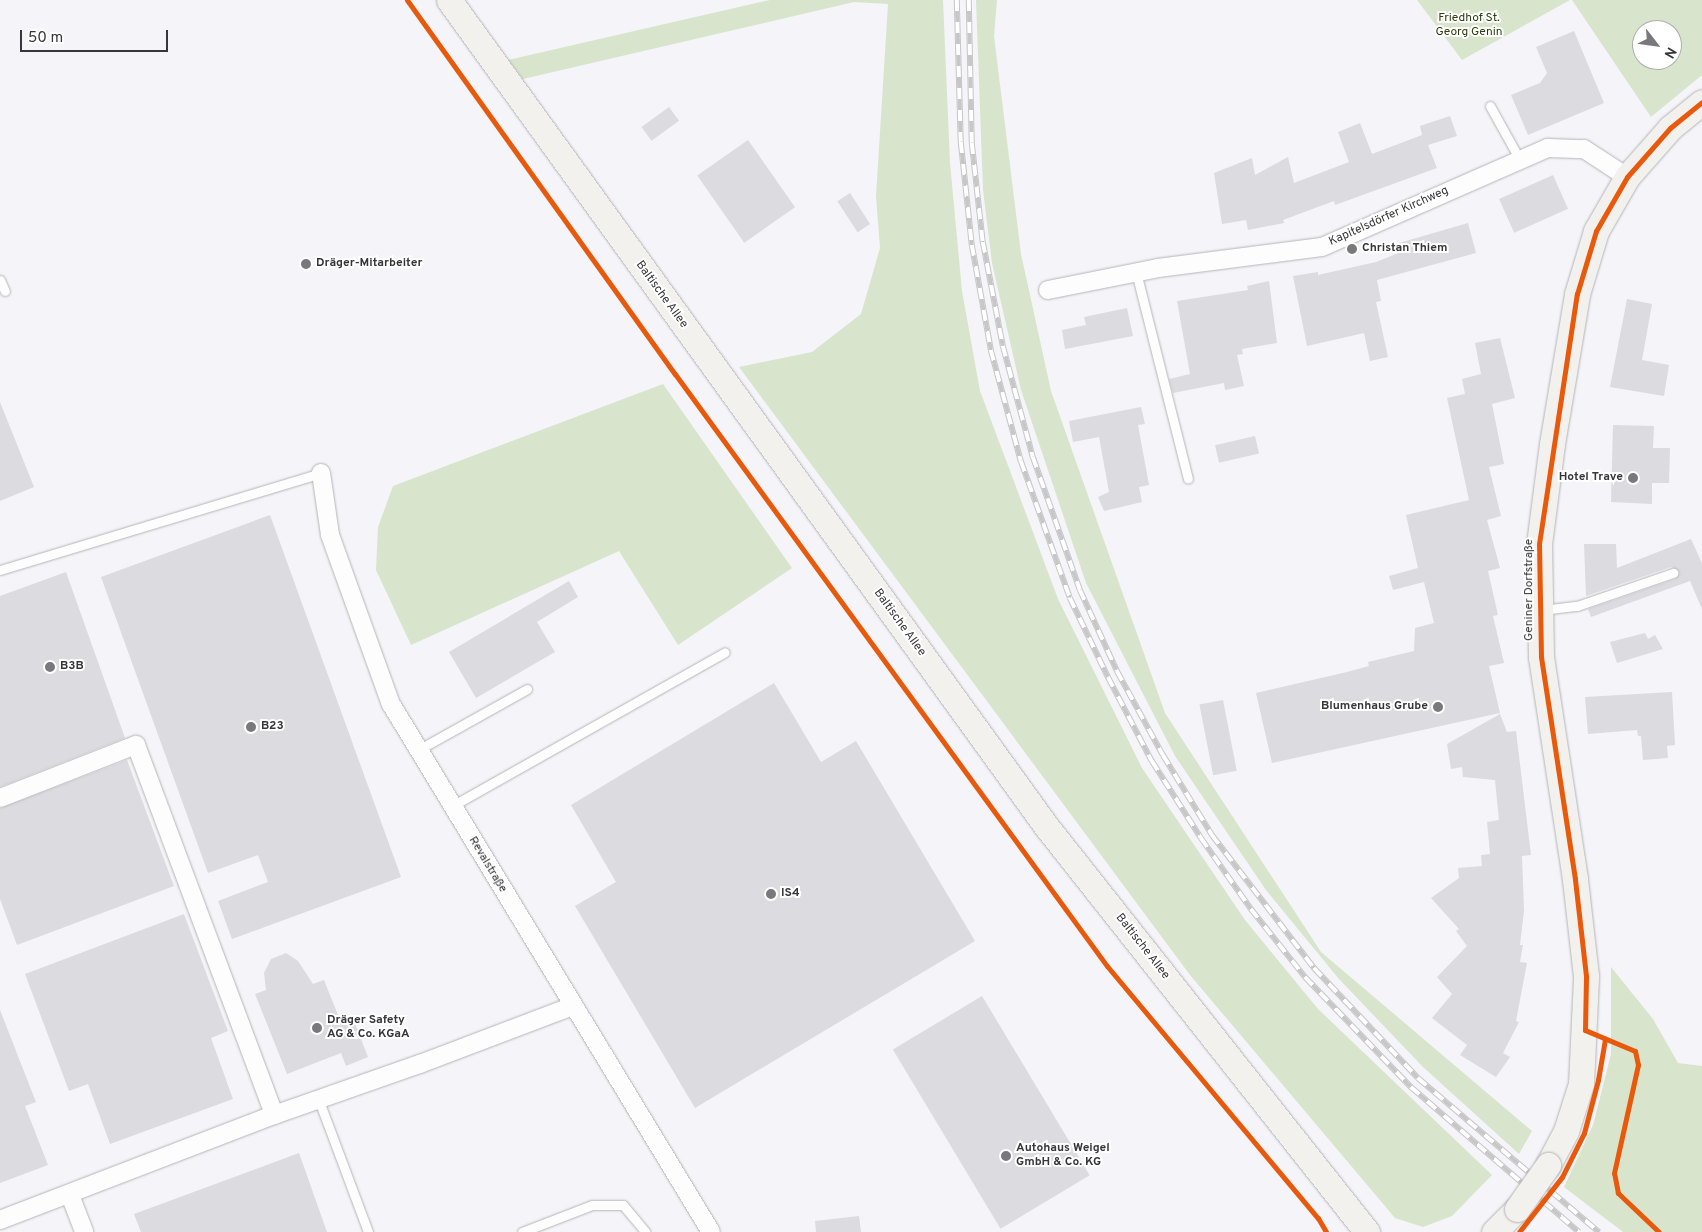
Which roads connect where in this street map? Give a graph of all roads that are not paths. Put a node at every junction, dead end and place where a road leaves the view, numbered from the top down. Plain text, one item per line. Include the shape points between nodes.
1 (449, 0) edge
2 (1702, 102) edge
3 (1490, 106) dead end
4 (1520, 160) junction
5 (1627, 177) junction
6 (1136, 272) junction
7 (0, 280) edge
8 (1048, 290) dead end
9 (5, 291) dead end
10 (321, 473) joint
11 (1188, 479) dead end
12 (0, 570) edge
13 (1673, 573) dead end
14 (1540, 610) junction
15 (725, 652) dead end
16 (528, 689) dead end
17 (418, 750) junction
18 (0, 798) edge
19 (452, 806) junction
20 (574, 1006) junction
21 (318, 1098) junction
22 (274, 1115) junction
23 (70, 1196) junction
24 (0, 1220) edge
25 (84, 1232) edge
26 (368, 1232) edge
27 (522, 1232) edge
28 (646, 1232) edge
29 (711, 1232) edge
30 (1366, 1232) edge
31 (1494, 1232) edge

1 - 30 main road, Baltische Allee via 1046,826
2 - 5 main road, Geniner Dorfstraße via 1670,128
3 - 4 lane
4 - 5 street, Kapitelsdörfer Kirchweg via 1548,148 1584,149
4 - 6 street, Kapitelsdörfer Kirchweg via 1322,246
5 - 14 main road, Geniner Dorfstraße via 1596,231 1577,294 1539,544
6 - 8 street, Kapitelsdörfer Kirchweg
6 - 11 lane
7 - 9 lane
10 - 12 lane
10 - 17 street, Revalstraße via 330,535 391,704
13 - 14 lane via 1577,606
14 - 31 main road, Geniner Dorfstraße, bridge via 1541,657 1575,879 1586,976 1580,1084 1566,1132 1548,1165 1517,1209
15 - 19 lane
16 - 17 lane
17 - 19 street, Revalstraße
18 - 22 street via 136,745
19 - 20 street, Revalstraße
20 - 21 street
20 - 29 street, Revalstraße
21 - 22 street
21 - 26 lane
22 - 23 street via 86,1186
23 - 24 street
23 - 25 street
27 - 28 lane via 599,1205 623,1205

